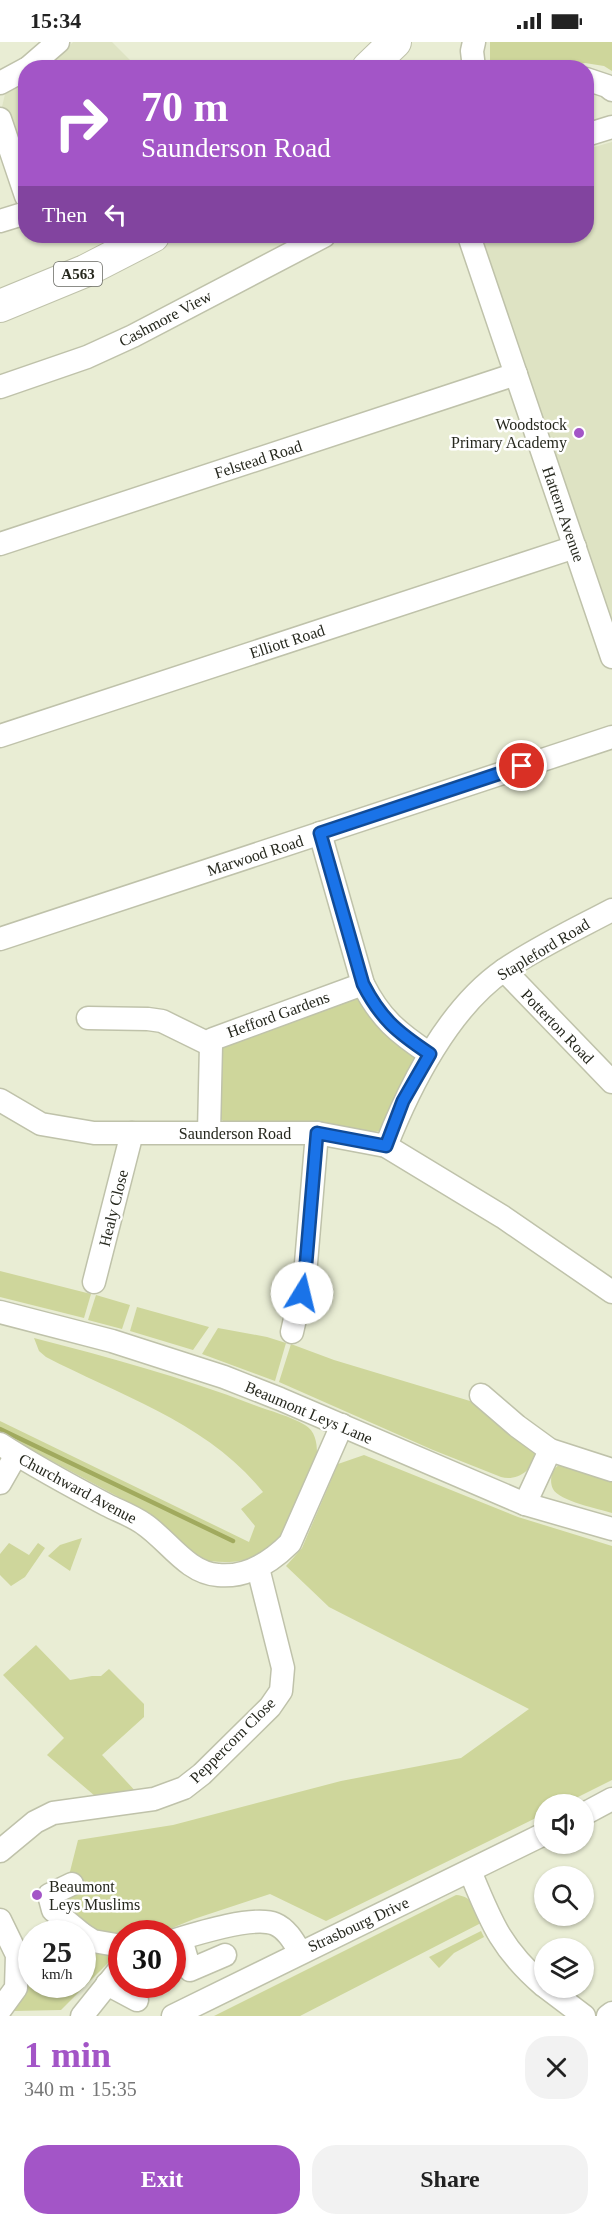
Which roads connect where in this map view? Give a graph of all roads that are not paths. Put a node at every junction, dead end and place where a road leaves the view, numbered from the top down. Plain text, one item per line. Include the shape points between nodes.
1 (58, 42) edge
2 (395, 42) edge
3 (474, 42) edge
4 (37, 60) edge
5 (376, 60) edge
6 (473, 60) edge
7 (18, 73) edge
8 (0, 82) edge
9 (594, 82) edge
10 (612, 90) edge
11 (0, 119) edge
12 (612, 127) edge
13 (594, 133) edge
14 (18, 172) edge
15 (18, 215) edge
16 (0, 221) edge
17 (139, 243) edge
18 (311, 243) edge
19 (471, 243) edge
20 (0, 306) edge
21 (516, 374) junction
22 (0, 387) edge
23 (0, 544) edge
24 (575, 547) junction
25 (612, 657) edge
26 (0, 736) edge
27 (612, 737) edge
28 (320, 833) junction
29 (612, 910) edge
30 (0, 939) edge
31 (504, 970) junction
32 (363, 984) junction
33 (88, 1018) dead end
34 (211, 1045) junction
35 (430, 1054) junction
36 (612, 1082) edge
37 (0, 1100) edge
38 (209, 1132) junction
39 (132, 1133) junction
40 (317, 1133) junction
41 (386, 1146) junction
42 (94, 1282) dead end
43 (612, 1292) edge
44 (0, 1311) edge
45 (292, 1332) dead end
46 (481, 1395) dead end
47 (342, 1425) junction
48 (8, 1449) edge
49 (550, 1450) junction
50 (612, 1470) edge
51 (0, 1484) edge
52 (525, 1504) junction
53 (612, 1528) edge
54 (258, 1568) junction
55 (612, 1799) edge
56 (594, 1809) edge
57 (534, 1839) edge
58 (0, 1851) edge
59 (470, 1871) junction
60 (72, 1884) dead end
61 (0, 1920) edge
62 (64, 1920) edge
63 (186, 1938) edge
64 (300, 1952) junction
65 (225, 1955) dead end
66 (186, 1971) edge
67 (534, 1977) edge
68 (107, 1984) joint
69 (560, 1998) edge
70 (137, 2000) dead end
71 (0, 2010) edge
72 (82, 2016) edge
73 (173, 2016) edge
74 (584, 2016) edge

1 - 4 street
2 - 5 highway
3 - 6 street
7 - 8 street
9 - 10 street
11 - 14 street
12 - 13 street
15 - 16 street
17 - 20 highway, A563 via 85,271
18 - 22 street, Cashmore View via 133,336 87,357
19 - 21 street, Hattern Avenue
21 - 23 street, Felstead Road
21 - 24 street, Hattern Avenue
24 - 25 street, Hattern Avenue
24 - 26 street, Elliott Road
27 - 28 street, Marwood Road
28 - 30 street, Marwood Road
28 - 32 street
29 - 31 street, Stapleford Road
31 - 35 street, Stapleford Road via 477,992
31 - 36 street, Potterton Road
32 - 34 street, Hefford Gardens via 219,1036
32 - 35 street via 387,1021
33 - 34 street via 162,1021
34 - 38 street, Hefford Gardens
35 - 41 street, Stapleford Road via 403,1101
37 - 39 street, Saunderson Road via 41,1124 94,1133
38 - 39 street, Saunderson Road
38 - 40 street, Saunderson Road
39 - 42 street, Healy Close
40 - 41 street, Saunderson Road
40 - 45 street via 305,1275
41 - 43 street, Saunderson Road via 503,1217
44 - 47 street, Beaumont Leys Lane via 224,1377
46 - 49 street
47 - 52 street, Beaumont Leys Lane
47 - 54 street, Churchward Avenue via 290,1543
48 - 51 street
48 - 54 street, Churchward Avenue via 144,1524 196,1568 216,1576
49 - 50 street
49 - 52 street
52 - 53 street, Beaumont Leys Lane
54 - 58 street, Peppercorn Close via 283,1668 281,1690 270,1707 184,1788 154,1799 53,1813 35,1822
55 - 56 street
57 - 59 street, Strasbourg Drive
59 - 64 street, Strasbourg Drive
59 - 67 street via 501,1940
60 - 62 street via 49,1895 52,1910
61 - 71 street via 17,1955 16,1988
63 - 64 street via 260,1922 275,1924 291,1937
64 - 73 street, Strasbourg Drive
65 - 66 street
68 - 70 street
68 - 72 street
69 - 74 street

